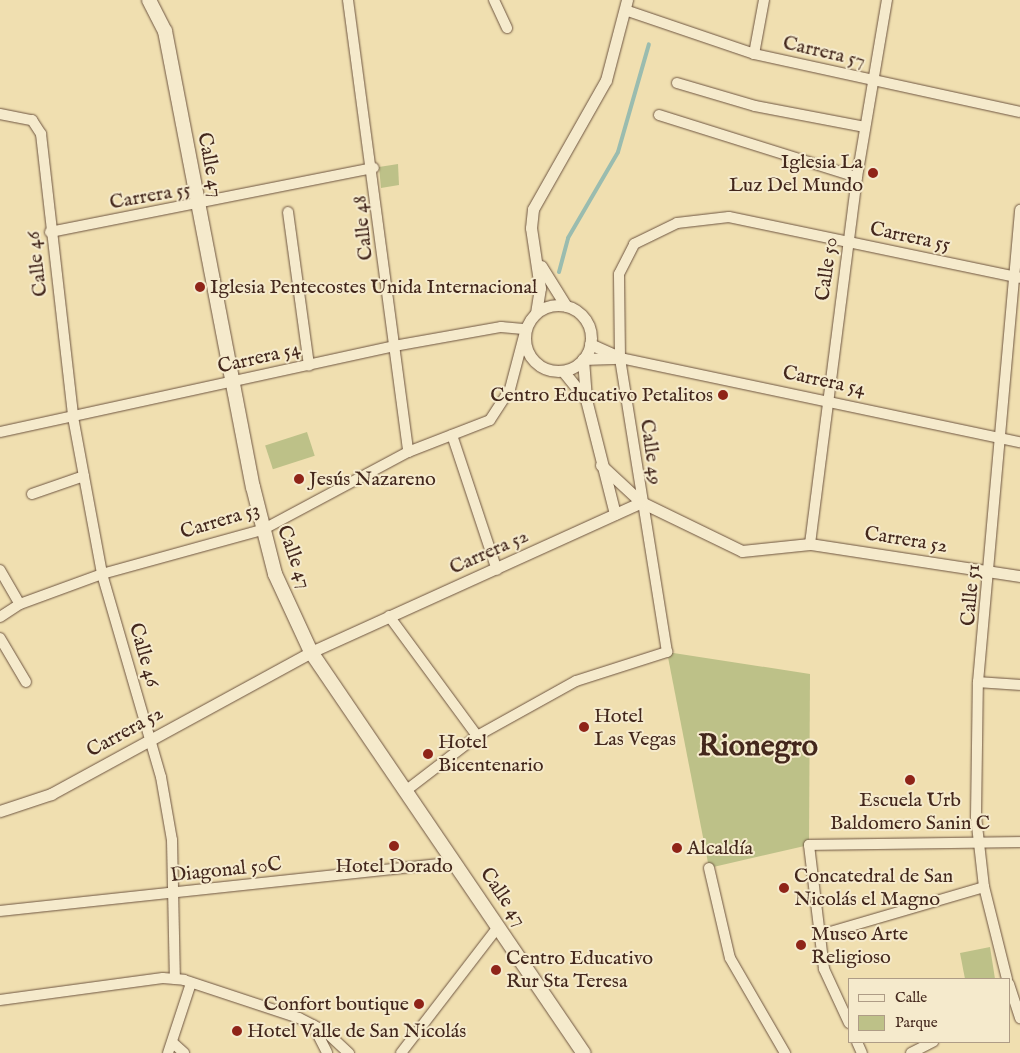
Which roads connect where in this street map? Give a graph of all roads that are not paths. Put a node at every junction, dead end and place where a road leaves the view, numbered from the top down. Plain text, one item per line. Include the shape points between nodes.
1 (149, 0) edge
2 (348, 0) edge
3 (494, 0) edge
4 (764, 0) edge
5 (887, 0) edge
6 (626, 5) edge
7 (507, 28) dead end
8 (754, 54) junction
9 (873, 81) junction
10 (677, 83) dead end
11 (1020, 112) edge
12 (0, 114) edge
13 (659, 115) dead end
14 (865, 127) junction
15 (374, 168) junction
16 (857, 177) junction
17 (197, 205) junction
18 (1020, 210) edge
19 (288, 212) dead end
20 (50, 232) junction
21 (848, 242) junction
22 (626, 256) joint
23 (537, 258) junction
24 (1016, 278) edge
25 (566, 306) junction
26 (536, 313) junction
27 (526, 330) junction
28 (590, 344) junction
29 (394, 346) junction
30 (620, 358) junction
31 (583, 359) junction
32 (309, 366) junction
33 (563, 371) junction
34 (233, 384) junction
35 (586, 399) junction
36 (827, 400) junction
37 (73, 417) junction
38 (0, 432) edge
39 (452, 435) junction
40 (1001, 440) junction
41 (1020, 442) edge
42 (408, 452) junction
43 (601, 465) junction
44 (84, 476) junction
45 (32, 494) dead end
46 (641, 502) junction
47 (615, 514) junction
48 (262, 530) junction
49 (810, 544) junction
50 (0, 570) edge
51 (497, 570) junction
52 (991, 572) junction
53 (102, 574) junction
54 (1020, 576) edge
55 (20, 604) junction
56 (389, 616) junction
57 (0, 617) edge
58 (0, 638) edge
59 (311, 652) junction
60 (26, 682) dead end
61 (978, 682) junction
62 (1020, 685) edge
63 (477, 736) junction
64 (151, 740) junction
65 (408, 788) junction
66 (0, 811) edge
67 (1020, 842) edge
68 (976, 843) junction
69 (455, 862) junction
70 (709, 868) dead end
71 (984, 887) junction
72 (176, 893) junction
73 (0, 911) edge
74 (498, 928) junction
75 (820, 935) junction
76 (1007, 978) edge
77 (175, 979) junction
78 (191, 983) junction
79 (1010, 988) edge
80 (0, 1000) edge
81 (1014, 1003) edge
82 (1020, 1018) edge
83 (848, 1021) edge
84 (313, 1024) junction
85 (173, 1043) junction
86 (931, 1043) edge
87 (168, 1053) edge
88 (184, 1053) edge
89 (327, 1053) edge
90 (349, 1053) edge
91 (401, 1053) edge
92 (584, 1053) edge
93 (784, 1053) edge
94 (911, 1053) edge

1 - 17 main road, Calle 47 via 165,31
2 - 15 street, Calle 48
3 - 7 street
4 - 8 street
5 - 9 street, Calle 50
6 - 8 street, Carrera 57
6 - 23 street via 606,80 533,209 531,228
8 - 9 street, Carrera 57
9 - 11 street, Carrera 57
9 - 14 street, Calle 50
10 - 14 street via 755,106
12 - 20 street, Calle 46 via 32,120 38,126
13 - 16 street
14 - 16 street, Calle 50
15 - 17 street, Carrera 55
15 - 29 street, Calle 48
16 - 21 street, Calle 50
17 - 20 street, Carrera 55
17 - 34 main road, Calle 47
18 - 24 street, Calle 51
19 - 32 street
20 - 37 street, Calle 46
21 - 22 street, Carrera 55 via 758,220 701,218 646,236
21 - 24 street, Carrera 55
21 - 36 street, Calle 50
22 - 30 street, Calle 49 via 618,290
23 - 25 street
23 - 26 street
24 - 40 street, Calle 51
25 - 26 street via 550,306
25 - 28 street via 586,320
26 - 27 street
27 - 29 street, Carrera 54 via 501,327
27 - 33 street via 527,350 538,364
27 - 39 street, Carrera 53 via 510,389 499,412 471,430
28 - 30 street, Carrera 54
28 - 31 street
29 - 32 street, Carrera 54
29 - 42 street, Calle 48
30 - 31 street, Carrera 54
30 - 36 street, Carrera 54
30 - 46 street, Calle 49
31 - 33 street
31 - 35 street
32 - 34 street, Carrera 54
33 - 35 street
34 - 37 street, Carrera 54
34 - 48 main road, Calle 47
35 - 43 street
36 - 40 street, Carrera 54
36 - 49 street, Calle 50
37 - 38 street, Carrera 54
37 - 44 street, Calle 46
39 - 42 street, Carrera 53
39 - 51 street
40 - 41 street, Carrera 54
40 - 52 street, Calle 51
42 - 48 street, Carrera 53
43 - 46 street
43 - 47 street
44 - 45 street
44 - 53 street, Calle 46
46 - 47 street, Carrera 52
46 - 49 street, Carrera 52 via 742,551
46 - 63 street, Calle 49 via 667,652 576,681
47 - 51 street, Carrera 52
48 - 53 street, Carrera 53
48 - 59 main road, Calle 47 via 275,574
49 - 52 street, Carrera 52
50 - 55 street
51 - 56 street, Carrera 52
52 - 54 street, Carrera 52
52 - 61 street, Calle 51
53 - 55 street, Carrera 53
53 - 64 street, Calle 46
55 - 57 street, Carrera 53
56 - 59 street, Carrera 52
56 - 63 street
58 - 60 street
59 - 64 street, Carrera 52
59 - 65 main road, Calle 47
61 - 62 street
61 - 68 street, Calle 51
63 - 65 street
64 - 66 street, Carrera 52 via 51,794
64 - 72 street, Calle 46 via 170,831
65 - 69 main road, Calle 47
67 - 68 street
68 - 71 street, Calle 51
68 - 75 street via 809,845
69 - 72 street, Diagonal 50C
69 - 74 main road, Calle 47
70 - 93 street via 730,958
71 - 75 street
71 - 76 street, Calle 51
72 - 73 street, Diagonal 50C
72 - 77 street, Calle 46
74 - 91 street
74 - 92 main road, Calle 47
75 - 83 street via 824,969
77 - 78 street
77 - 80 street
78 - 84 street
78 - 85 street
79 - 81 street
81 - 82 street
84 - 89 street
84 - 90 street
85 - 87 street
85 - 88 street
86 - 94 street

